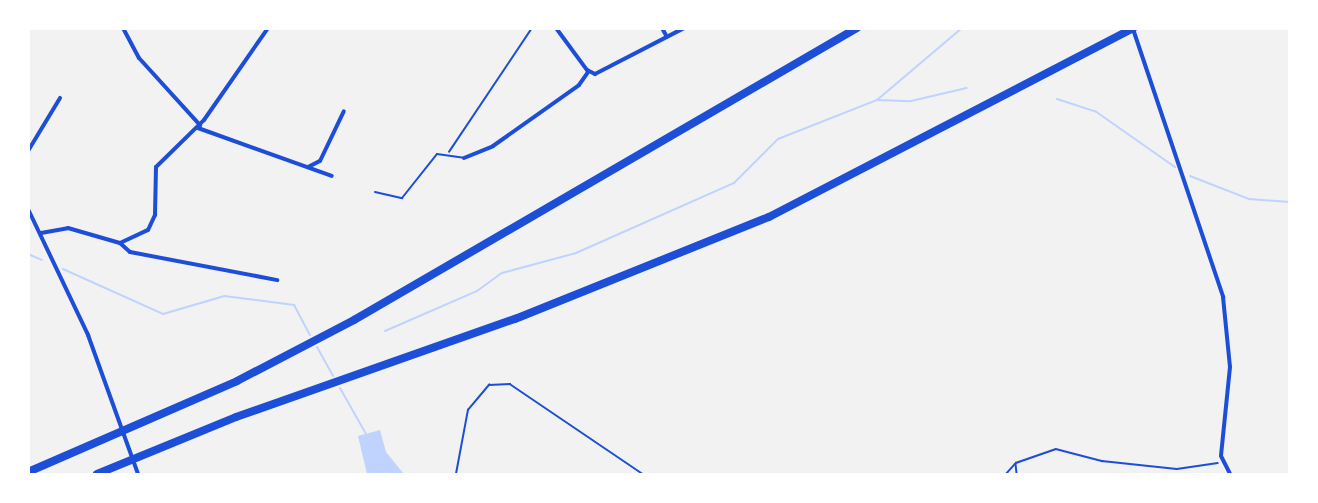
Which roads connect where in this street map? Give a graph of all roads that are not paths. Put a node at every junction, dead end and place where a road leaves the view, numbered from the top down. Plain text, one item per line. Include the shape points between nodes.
1 (123, 28) edge
2 (268, 28) edge
3 (556, 28) edge
4 (662, 28) edge
5 (684, 28) edge
6 (857, 28) edge
7 (1133, 28) edge
8 (667, 37) junction
9 (588, 72) junction
10 (60, 98) dead end
11 (344, 111) dead end
12 (199, 126) junction
13 (28, 151) edge
14 (464, 158) joint
15 (308, 168) junction
16 (332, 176) dead end
17 (375, 192) dead end
18 (28, 209) edge
19 (41, 233) junction
20 (120, 243) junction
21 (277, 280) dead end
22 (28, 472) edge
23 (97, 474) edge
24 (138, 474) edge
25 (1230, 474) edge

1 - 12 street via 139,58
2 - 12 street
3 - 9 street
4 - 8 street
5 - 8 street
6 - 22 highway via 354,320 237,381
7 - 23 highway via 769,217 514,320 236,417
7 - 25 street via 1223,297 1230,367 1222,462
8 - 9 street via 601,72
9 - 14 street via 579,85 494,146
10 - 13 street
11 - 15 street via 320,161
12 - 15 street
12 - 20 street via 156,167 152,225
14 - 17 lane via 449,152 435,156 406,196
15 - 16 street
18 - 19 street
19 - 20 street via 68,228
19 - 24 street via 117,412
20 - 21 street via 130,252

